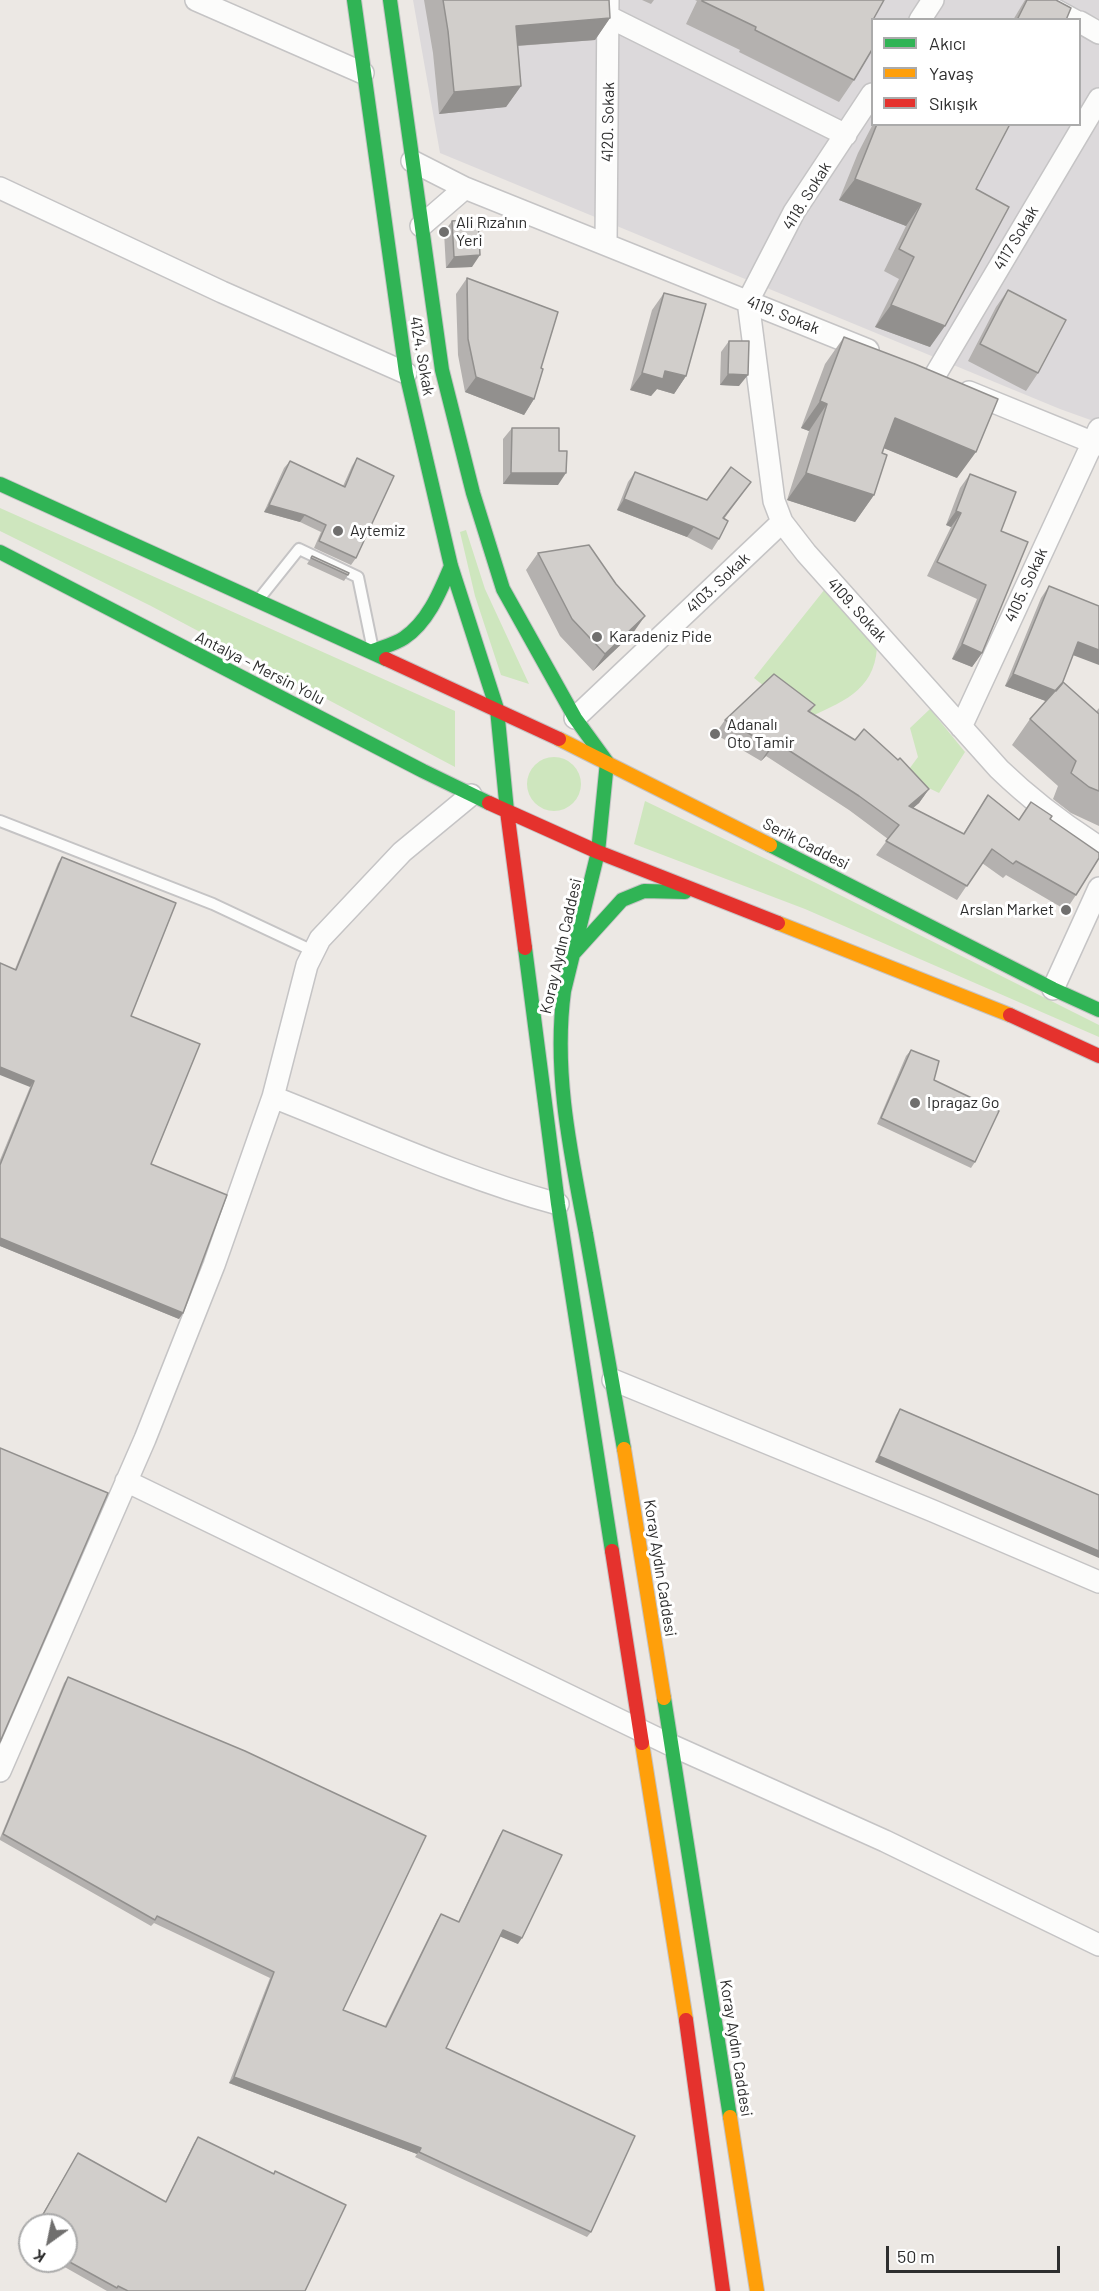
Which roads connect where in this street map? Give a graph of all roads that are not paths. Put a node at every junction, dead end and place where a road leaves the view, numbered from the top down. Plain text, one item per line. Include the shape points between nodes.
1 (196, 0) edge
2 (354, 0) edge
3 (390, 0) edge
4 (933, 0) edge
5 (1037, 0) edge
6 (608, 8) edge
7 (921, 18) edge
8 (1070, 18) edge
9 (1081, 23) edge
10 (1099, 33) edge
11 (363, 73) junction
12 (871, 97) edge
13 (1099, 99) edge
14 (846, 135) junction
15 (412, 162) junction
16 (465, 188) junction
17 (2, 193) edge
18 (421, 226) junction
19 (606, 244) junction
20 (748, 301) junction
21 (890, 359) edge
22 (912, 368) edge
23 (406, 373) junction
24 (934, 377) junction
25 (1097, 439) edge
26 (0, 484) edge
27 (782, 522) junction
28 (0, 552) edge
29 (451, 566) junction
30 (258, 600) junction
31 (373, 651) junction
32 (497, 709) junction
33 (575, 718) junction
34 (961, 727) junction
35 (607, 762) junction
36 (471, 795) junction
37 (507, 811) junction
38 (0, 821) edge
39 (1099, 847) edge
40 (598, 852) junction
41 (1099, 888) edge
42 (698, 892) junction
43 (313, 951) junction
44 (574, 953) junction
45 (1053, 989) junction
46 (1099, 1010) edge
47 (1099, 1056) edge
48 (273, 1097) junction
49 (558, 1204) junction
50 (613, 1380) junction
51 (126, 1481) junction
52 (1099, 1582) edge
53 (639, 1730) junction
54 (673, 1746) junction
55 (0, 1771) edge
56 (1099, 1945) edge
57 (723, 2291) edge
58 (757, 2291) edge

1 - 11 street
2 - 11 main road, 4124. Sokak
3 - 15 main road
4 - 7 street
5 - 8 street
6 - 14 street
6 - 19 street, 4120. Sokak
9 - 10 street
11 - 23 main road, 4124. Sokak
12 - 14 street, 4118. Sokak
13 - 24 street, 4117 Sokak
14 - 20 street, 4118. Sokak via 794,212
15 - 16 street, 4119. Sokak
15 - 18 main road
16 - 18 street
16 - 19 street, 4119. Sokak
17 - 23 street
18 - 33 main road via 442,370 476,504 503,589
19 - 20 street, 4119. Sokak
20 - 21 street, 4119. Sokak
20 - 27 street, 4109. Sokak via 769,476
22 - 24 street
23 - 29 main road, 4124. Sokak
24 - 25 street
25 - 34 street, 4105. Sokak
26 - 30 main road
27 - 33 street, 4103. Sokak
27 - 34 street, 4109. Sokak
28 - 36 main road, Antalya - Mersin Yolu
29 - 31 main road via 439,594 406,638
29 - 32 main road, 4124. Sokak
30 - 31 main road
30 - 31 lane via 299,549 358,577
31 - 32 main road
32 - 35 main road, Serik Caddesi
32 - 37 main road, 4124. Sokak
33 - 35 main road
34 - 39 street, 4109. Sokak via 1026,795
35 - 40 main road, Koray Aydın Caddesi
35 - 45 main road, Serik Caddesi
36 - 37 main road, Antalya - Mersin Yolu
36 - 43 street via 402,852
37 - 40 main road
37 - 49 main road, 4124. Sokak
38 - 43 lane via 213,904
40 - 42 main road
40 - 44 main road, Koray Aydın Caddesi
41 - 45 street
42 - 44 main road via 644,891 622,900
42 - 47 main road via 1030,1023
43 - 48 street
44 - 50 main road, Koray Aydın Caddesi via 561,1015 562,1075 571,1154
45 - 46 main road, Serik Caddesi
48 - 49 street via 471,1175
48 - 51 street via 214,1264
49 - 53 main road, 4124. Sokak
50 - 52 street
50 - 54 main road, Koray Aydın Caddesi
51 - 53 street
51 - 55 street
53 - 54 street
53 - 57 main road, 4124. Sokak via 692,2060
54 - 56 street via 885,1840
54 - 58 main road, Koray Aydın Caddesi

